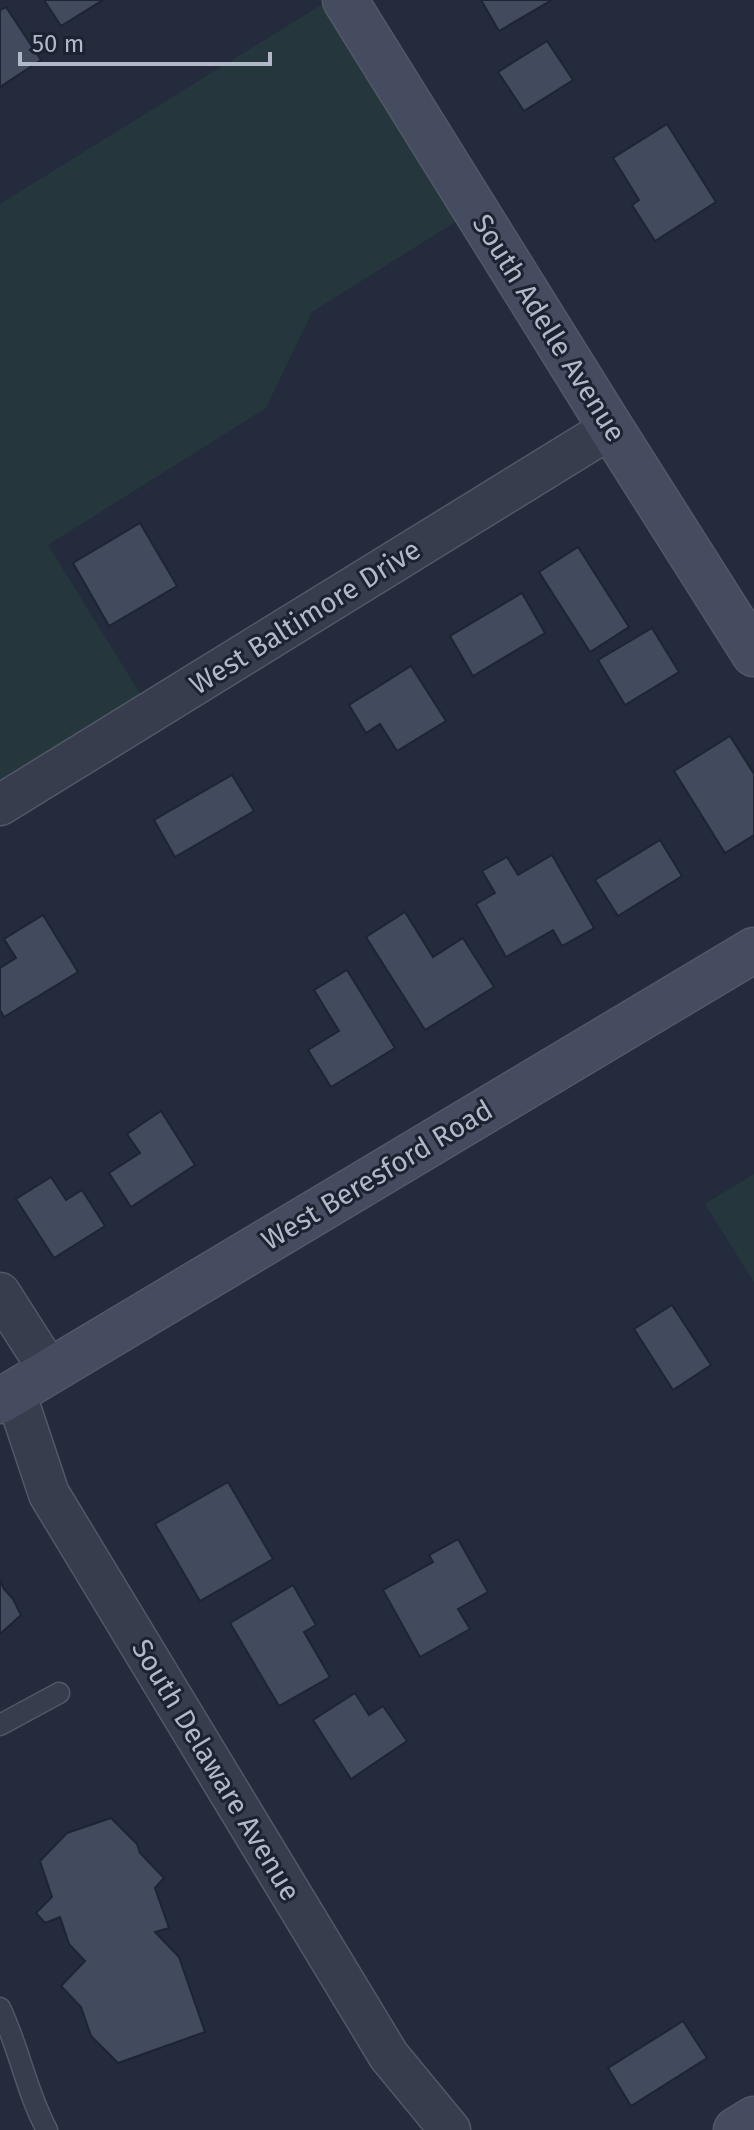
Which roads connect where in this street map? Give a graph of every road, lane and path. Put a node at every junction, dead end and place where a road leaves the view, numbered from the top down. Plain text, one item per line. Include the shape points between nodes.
1 (345, 0) edge
2 (611, 428) junction
3 (754, 654) edge
4 (0, 805) edge
5 (754, 950) edge
6 (0, 1293) edge
7 (21, 1388) edge
8 (59, 1693) dead end
9 (0, 1725) edge
10 (0, 2008) edge
11 (754, 2119) edge
12 (47, 2130) edge
13 (450, 2130) edge
14 (736, 2130) edge

1 - 2 street, South Adelle Avenue
2 - 3 street, South Adelle Avenue
2 - 4 street, West Baltimore Drive
5 - 7 street, West Beresford Road
6 - 7 street, South Delaware Avenue
7 - 13 street, South Delaware Avenue via 49,1494 389,2056
8 - 9 lane
10 - 12 lane
11 - 14 street

